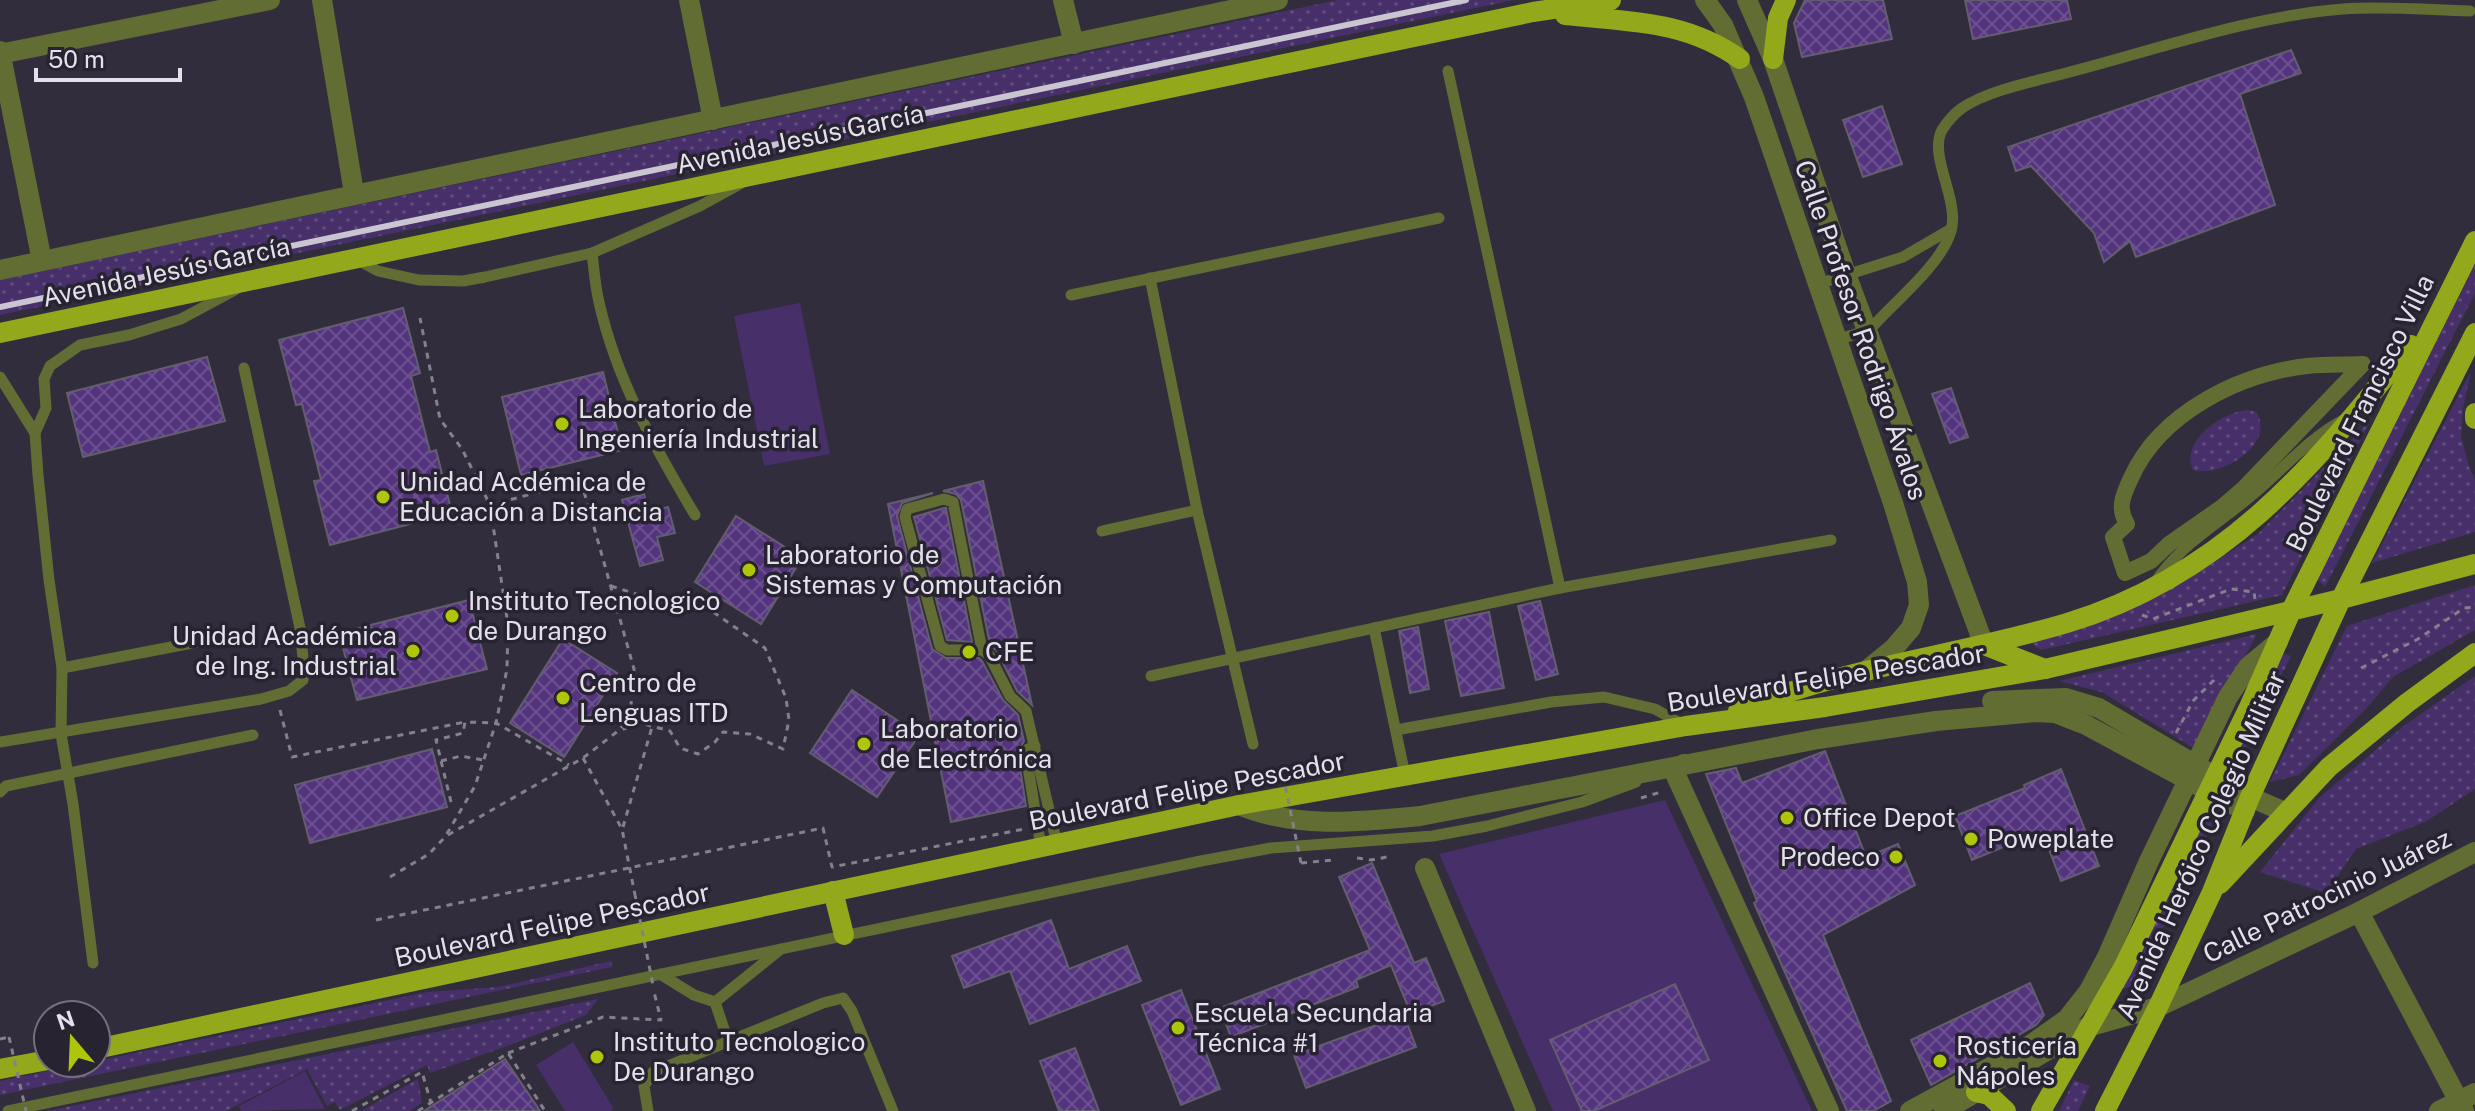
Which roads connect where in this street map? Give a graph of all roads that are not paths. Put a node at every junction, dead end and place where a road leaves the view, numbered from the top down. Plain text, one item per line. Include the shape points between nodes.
1 (270, 0) edge
2 (322, 0) edge
3 (689, 0) edge
4 (1063, 0) edge
5 (1278, 0) edge
6 (1611, 0) edge
7 (1705, 0) edge
8 (1747, 0) edge
9 (1786, 0) edge
10 (2470, 11) dead end
11 (1533, 12) junction
12 (1074, 44) junction
13 (0, 53) edge
14 (1740, 59) junction
15 (1773, 59) junction
16 (1448, 71) dead end
17 (713, 120) junction
18 (752, 176) junction
19 (354, 193) junction
20 (1439, 218) dead end
21 (1952, 229) junction
22 (2475, 241) edge
23 (592, 253) junction
24 (355, 259) junction
25 (42, 261) junction
26 (0, 270) edge
27 (1846, 274) junction
28 (1150, 278) junction
29 (249, 281) junction
30 (1818, 284) junction
31 (1071, 295) dead end
32 (2441, 307) junction
33 (1868, 330) junction
34 (0, 333) edge
35 (2475, 333) edge
36 (1837, 340) junction
37 (244, 368) dead end
38 (0, 377) edge
39 (35, 433) junction
40 (1197, 510) junction
41 (695, 515) dead end
42 (1102, 531) dead end
43 (1831, 540) dead end
44 (2469, 568) edge
45 (2125, 573) joint
46 (1560, 588) junction
47 (2341, 599) junction
48 (2292, 609) junction
49 (1374, 628) junction
50 (208, 640) dead end
51 (2278, 642) junction
52 (1984, 645) junction
53 (982, 650) junction
54 (1233, 658) junction
55 (2469, 660) edge
56 (62, 668) junction
57 (2045, 669) junction
58 (1867, 670) junction
59 (1151, 676) dead end
60 (1712, 722) junction
61 (1686, 726) junction
62 (1396, 730) junction
63 (61, 732) junction
64 (253, 735) dead end
65 (0, 742) edge
66 (1253, 744) dead end
67 (1035, 746) junction
68 (1673, 769) junction
69 (68, 772) junction
70 (2193, 772) junction
71 (1405, 775) junction
72 (2213, 783) junction
73 (0, 792) edge
74 (2248, 804) junction
75 (1239, 805) junction
76 (2285, 812) junction
77 (1049, 845) junction
78 (2475, 852) edge
79 (1425, 868) dead end
80 (833, 891) junction
81 (2212, 892) junction
82 (2359, 912) junction
83 (844, 935) junction
84 (782, 949) junction
85 (93, 963) dead end
86 (660, 974) junction
87 (715, 1002) junction
88 (2158, 1007) junction
89 (2087, 1027) junction
90 (728, 1041) junction
91 (112, 1046) edge
92 (32, 1063) edge
93 (0, 1069) edge
94 (1976, 1092) junction
95 (2466, 1101) edge
96 (8, 1111) edge
97 (648, 1111) edge
98 (893, 1111) edge
99 (1526, 1111) edge
100 (1829, 1111) edge
101 (1910, 1111) edge
102 (1944, 1111) edge
103 (2006, 1111) edge
104 (2041, 1111) edge
105 (2105, 1111) edge
106 (2439, 1111) edge

1 - 13 street
2 - 19 street
3 - 17 street
4 - 12 street
5 - 12 street, Avenida Jesús García
6 - 11 main road, Avenida Jesús García
7 - 14 street, Calle Profesor Rodrigo Ávalos
8 - 15 street, Calle Profesor Rodrigo Ávalos
9 - 15 main road
10 - 21 lane via 2345,9 2292,15 1963,107 1940,133
11 - 14 main road via 1668,26 1718,43
11 - 18 main road, Avenida Jesús García
12 - 17 street, Avenida Jesús García
13 - 25 street
14 - 30 street, Calle Profesor Rodrigo Ávalos
15 - 27 street, Calle Profesor Rodrigo Ávalos
16 - 46 lane
17 - 19 street, Avenida Jesús García
18 - 23 lane via 700,206
18 - 24 main road, Avenida Jesús García
19 - 25 street, Avenida Jesús García
20 - 28 lane
21 - 27 lane via 1903,257
21 - 33 lane via 1931,265
22 - 32 main road, Boulevard Francisco Villa
23 - 24 lane via 463,281 401,277
23 - 41 lane via 599,302 638,414
24 - 29 main road, Avenida Jesús García
25 - 26 street, Avenida Jesús García
27 - 30 lane
27 - 33 street, Calle Profesor Rodrigo Ávalos
28 - 31 lane
28 - 40 lane
29 - 34 main road, Avenida Jesús García
29 - 39 lane via 181,319 80,345 62,356 44,379 46,408
30 - 36 street, Calle Profesor Rodrigo Ávalos
32 - 48 main road, Boulevard Francisco Villa
32 - 52 main road via 2312,465 2230,541 2152,588 2068,623
33 - 36 lane
33 - 52 street, Calle Profesor Rodrigo Ávalos
35 - 47 main road
36 - 58 street, Calle Profesor Rodrigo Ávalos via 1917,582 1919,605 1911,628
37 - 63 lane via 300,628 303,680 289,691 261,699
38 - 39 lane
39 - 56 lane
40 - 42 lane
40 - 54 lane
43 - 46 lane
44 - 47 main road, Boulevard Felipe Pescador
45 - 45 street via 2151,561 2244,488 2363,364 2309,366 2260,376 2224,390 2172,425 2136,465 2121,503 2127,524 2113,537
46 - 49 lane
47 - 48 main road, Boulevard Felipe Pescador
47 - 74 main road, Avenida Heróico Colegio Militar
48 - 51 main road, Avenida Heróico Colegio Militar
48 - 57 main road, Boulevard Felipe Pescador
49 - 54 lane
49 - 62 lane
50 - 56 lane
51 - 70 street via 2239,679
51 - 72 main road, Avenida Heróico Colegio Militar
52 - 57 main road
52 - 58 main road
53 - 53 lane via 940,646 907,509 944,499 953,502
53 - 67 lane via 1010,696 1026,711
54 - 59 lane
54 - 66 lane
55 - 76 main road via 2349,750
56 - 63 lane
57 - 60 main road, Boulevard Felipe Pescador
58 - 60 main road via 1787,692
60 - 61 main road, Boulevard Felipe Pescador
61 - 62 lane via 1655,709 1604,697
61 - 71 main road, Boulevard Felipe Pescador
62 - 71 lane
63 - 65 lane
63 - 69 lane
64 - 69 lane
67 - 77 lane
67 - 77 lane via 1028,749 1027,761 1037,826
68 - 70 street via 1716,750 1799,730 1888,714 2048,697 2099,708
68 - 75 street via 1372,821 1307,821
68 - 83 lane via 1582,802 1487,826 1433,836 1271,848
68 - 100 street
69 - 73 lane via 6,786
69 - 85 lane
70 - 72 street
70 - 101 street via 2107,957 2077,1009 2029,1046
71 - 75 main road, Boulevard Felipe Pescador
72 - 74 street
72 - 89 main road, Avenida Heróico Colegio Militar via 2123,968
74 - 76 street
74 - 81 main road, Avenida Heróico Colegio Militar
75 - 77 main road, Boulevard Felipe Pescador
76 - 81 main road
77 - 80 main road, Boulevard Felipe Pescador
78 - 82 street, Calle Patrocinio Juárez
79 - 99 street
80 - 83 main road
80 - 91 main road, Boulevard Felipe Pescador
81 - 88 main road, Avenida Heróico Colegio Militar
82 - 88 street, Calle Patrocinio Juárez
82 - 95 street
83 - 84 lane
84 - 86 lane
84 - 87 lane
86 - 87 lane
86 - 96 lane
87 - 90 lane
88 - 89 street, Calle Patrocinio Juárez
88 - 105 main road, Avenida Heróico Colegio Militar
89 - 94 street, Calle Patrocinio Juárez
89 - 104 main road, Avenida Heróico Colegio Militar
90 - 97 lane via 653,1072 644,1086
90 - 98 lane via 843,998
92 - 93 main road
94 - 102 street, Calle Patrocinio Juárez
94 - 103 main road via 1989,1095
95 - 106 street

